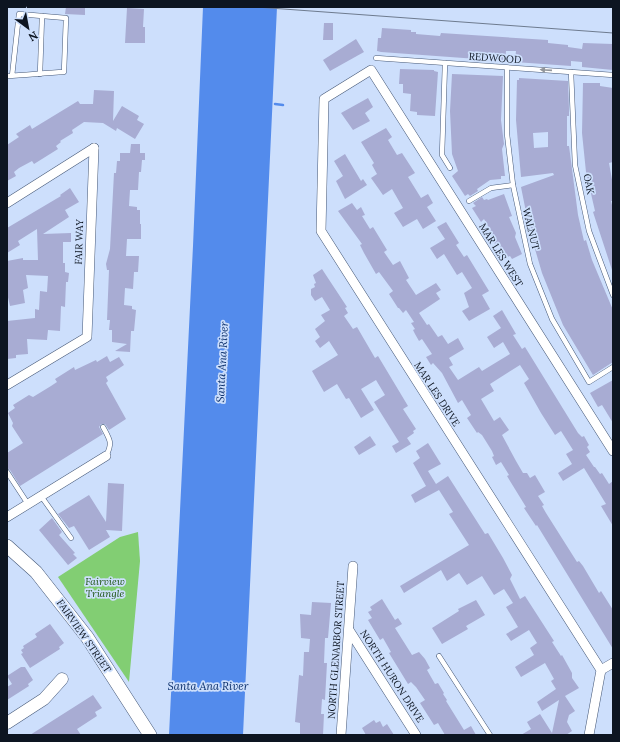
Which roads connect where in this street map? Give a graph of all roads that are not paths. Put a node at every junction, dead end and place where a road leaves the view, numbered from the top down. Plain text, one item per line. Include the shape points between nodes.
1 (42, 16) junction
2 (376, 58) dead end
3 (444, 63) junction
4 (507, 68) junction
5 (370, 70) joint
6 (571, 72) junction
7 (40, 74) junction
8 (613, 75) edge
9 (9, 76) edge
10 (450, 168) dead end
11 (513, 185) junction
12 (469, 201) dead end
13 (7, 203) edge
14 (613, 295) edge
15 (613, 367) edge
16 (7, 385) edge
17 (103, 428) dead end
18 (613, 451) edge
19 (106, 456) joint
20 (7, 472) edge
21 (42, 496) junction
22 (28, 504) junction
23 (7, 517) edge
24 (71, 538) dead end
25 (7, 546) edge
26 (353, 566) dead end
27 (349, 630) junction
28 (439, 656) dead end
29 (613, 663) edge
30 (601, 670) junction
31 (62, 679) dead end
32 (7, 723) edge
33 (150, 735) edge
34 (341, 735) edge
35 (416, 735) edge
36 (490, 735) edge
37 (589, 735) edge

1 - 7 lane
1 - 7 lane via 66,18 64,72
1 - 9 lane via 19,14
2 - 3 lane, REDWOOD
3 - 4 lane, REDWOOD
3 - 10 lane via 442,155
6 -> 4 lane, REDWOOD
4 - 11 lane, WALNUT via 507,134
5 - 18 street, MAR LES WEST
5 - 30 street, MAR LES DRIVE via 324,99 320,231
6 - 8 lane, REDWOOD
6 - 14 lane, OAK via 575,165 589,231
7 - 9 lane
11 - 12 lane via 491,188
11 - 15 lane, WALNUT via 530,264 552,319 589,382
13 - 16 street, FAIR WAY via 94,148 87,337
17 - 19 lane via 111,446
19 - 21 street
20 - 22 lane
21 - 22 street
21 - 24 lane
22 - 23 street
25 - 33 main road, FAIRVIEW STREET via 36,572 87,637
26 - 27 street, NORTH GLENARBOR STREET
27 - 34 street, NORTH GLENARBOR STREET
27 - 35 street, NORTH HURON DRIVE
28 - 36 lane
29 - 30 street
30 - 37 street
31 - 32 street via 44,700

